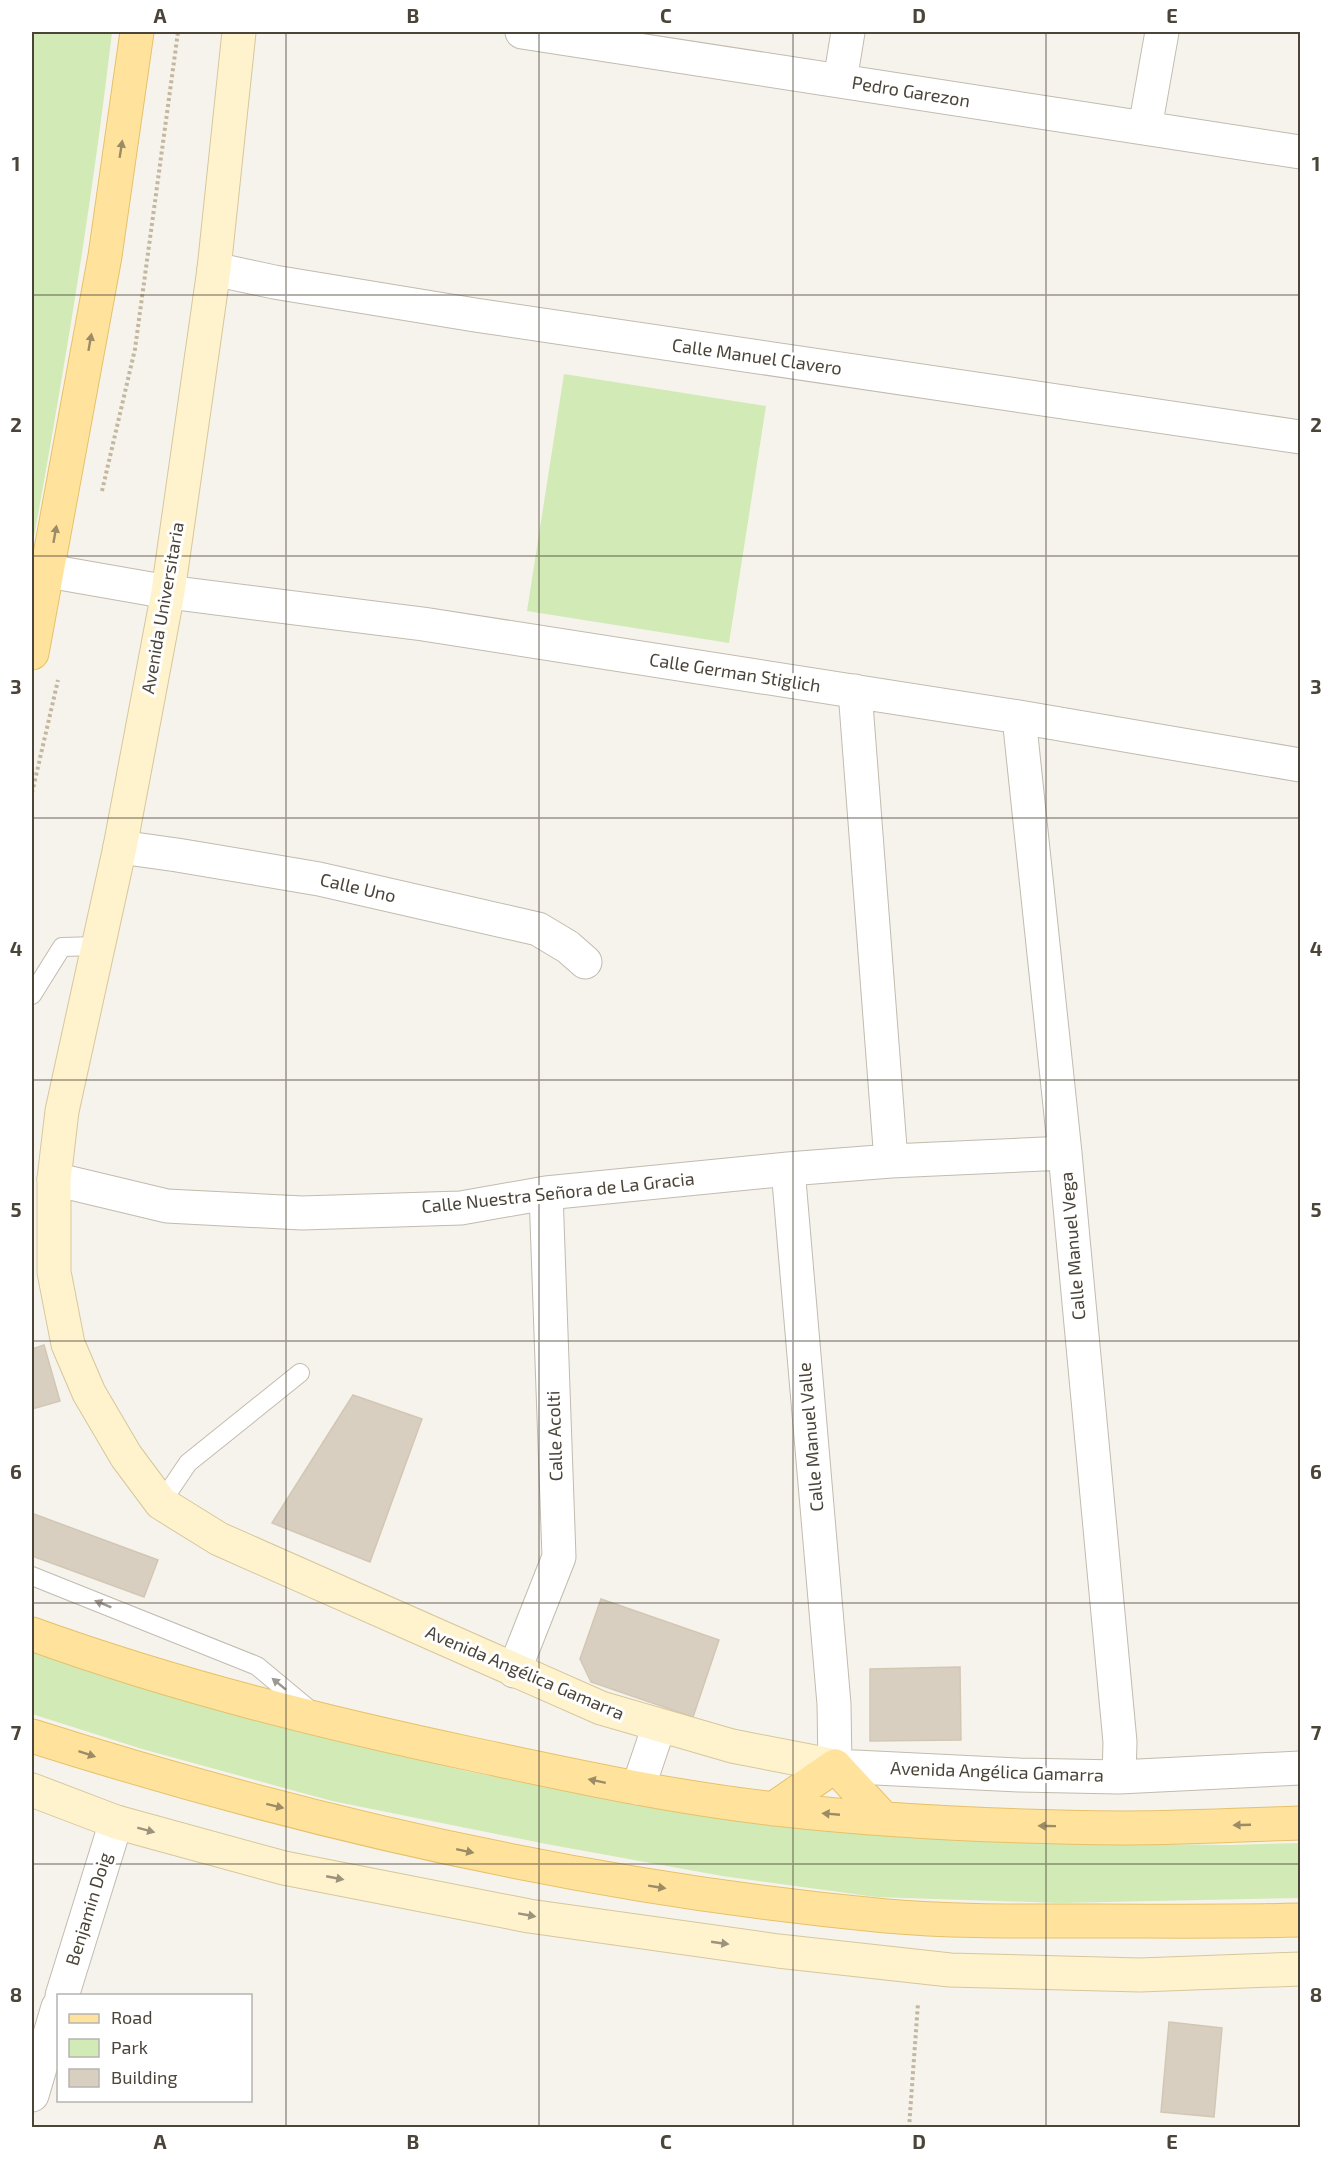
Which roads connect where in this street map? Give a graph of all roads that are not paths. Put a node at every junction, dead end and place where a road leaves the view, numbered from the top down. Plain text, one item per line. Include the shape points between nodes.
1 (137, 32) edge
2 (239, 32) edge
3 (848, 32) edge
4 (1162, 32) edge
5 (535, 33) edge
6 (840, 81) junction
7 (1145, 128) junction
8 (1300, 152) edge
9 (214, 269) junction
10 (1300, 437) edge
11 (48, 571) junction
12 (168, 592) junction
13 (32, 653) edge
14 (855, 691) junction
15 (1019, 717) junction
16 (1300, 765) edge
17 (120, 847) junction
18 (98, 946) junction
19 (585, 962) dead end
20 (32, 995) edge
21 (1065, 1153) junction
22 (891, 1161) junction
23 (788, 1169) junction
24 (54, 1179) junction
25 (546, 1193) junction
26 (300, 1373) dead end
27 (161, 1503) junction
28 (32, 1576) edge
29 (32, 1634) edge
30 (514, 1671) junction
31 (324, 1722) junction
32 (659, 1726) junction
33 (32, 1736) edge
34 (835, 1766) junction
35 (1300, 1768) edge
36 (1119, 1777) junction
37 (639, 1788) junction
38 (32, 1790) edge
39 (773, 1809) junction
40 (884, 1819) junction
41 (116, 1822) junction
42 (1300, 1823) edge
43 (1300, 1920) edge
44 (1300, 1970) edge
45 (62, 1994) edge
46 (57, 2010) edge
47 (32, 2095) edge

11 -> 1 main road via 105,256
2 - 9 street, Avenida Universitaria
3 - 6 street
4 - 7 street
5 - 6 street, Pedro Garezon
6 - 7 street, Pedro Garezon
7 - 8 street, Pedro Garezon
9 - 10 street, Calle Manuel Clavero via 475,315
9 - 12 street, Avenida Universitaria
11 - 12 street, Calle German Stiglich
11 - 13 main road
12 - 14 street, Calle German Stiglich via 423,624
12 - 17 street, Avenida Universitaria
14 - 15 street, Calle German Stiglich
14 - 22 street
15 - 16 street, Calle German Stiglich
15 - 21 street, Calle Manuel Vega
17 - 18 street, Avenida Universitaria
17 - 19 street, Calle Uno via 319,879 538,929
18 - 20 lane via 62,947
18 - 24 street, Avenida Universitaria via 62,1111
21 - 22 street, Calle Nuestra Señora de La Gracia
21 - 36 street, Calle Manuel Vega via 1120,1742
22 - 23 street, Calle Nuestra Señora de La Gracia
23 - 25 street, Calle Nuestra Señora de La Gracia
23 - 34 street, Calle Manuel Valle via 834,1704
24 - 25 street, Calle Nuestra Señora de La Gracia via 167,1206 302,1213 460,1208
24 - 27 street, Avenida Angélica Gamarra via 54,1272 68,1344 89,1394 110,1430
25 - 30 street, Calle Acolti via 559,1557
26 - 27 lane via 188,1463
27 - 30 street, Avenida Angélica Gamarra via 219,1539
31 -> 28 lane via 256,1666
29 - 31 main road via 238,1700
30 - 32 street, Avenida Angélica Gamarra via 601,1708
37 -> 31 main road
32 - 34 street, Avenida Angélica Gamarra via 732,1746
32 - 37 street
33 -> 43 main road via 220,1792 420,1841 592,1877 762,1903 890,1916 1036,1921
34 - 36 street, Avenida Angélica Gamarra
34 - 39 main road
34 - 40 main road
35 - 36 street, Avenida Angélica Gamarra
37 - 39 main road
38 - 41 street
40 -> 39 main road
42 -> 40 main road via 1127,1828
41 -> 44 street via 284,1868 529,1916 778,1951 950,1970 1140,1975
41 - 45 street, Benjamin Doig
46 - 47 street

